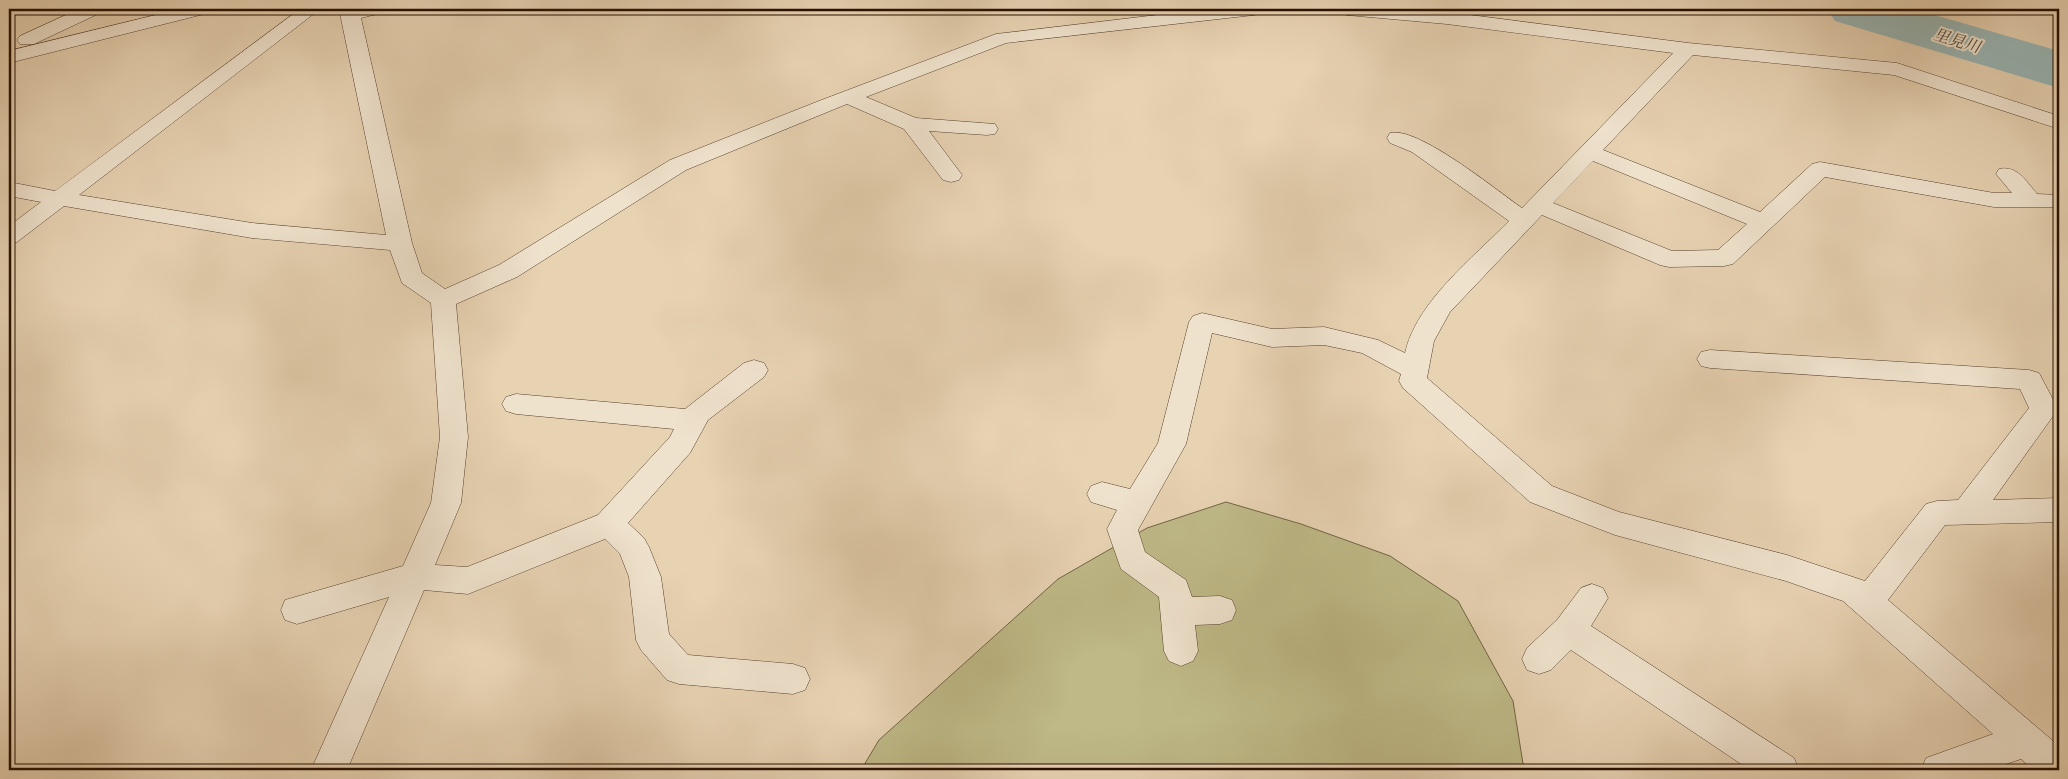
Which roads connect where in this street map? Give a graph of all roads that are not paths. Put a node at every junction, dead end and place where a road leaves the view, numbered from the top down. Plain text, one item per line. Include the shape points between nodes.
1 (93, 9) edge
2 (201, 9) edge
3 (312, 9) edge
4 (374, 9) edge
5 (1254, 9) edge
6 (1347, 9) edge
7 (1081, 10) edge
8 (350, 12) edge
9 (1044, 32) junction
10 (9, 48) edge
11 (1688, 49) junction
12 (9, 57) edge
13 (848, 97) junction
14 (2059, 123) edge
15 (912, 124) junction
16 (988, 129) dead end
17 (1398, 138) dead end
18 (1589, 152) junction
19 (2007, 174) dead end
20 (951, 175) dead end
21 (9, 189) edge
22 (58, 199) junction
23 (2030, 201) junction
24 (2056, 201) dead end
25 (1531, 213) junction
26 (1764, 222) junction
27 (9, 237) edge
28 (400, 243) junction
29 (443, 300) junction
30 (1710, 359) dead end
31 (754, 370) dead end
32 (1415, 370) junction
33 (516, 404) dead end
34 (694, 420) junction
35 (1102, 494) dead end
36 (1137, 503) junction
37 (2059, 510) edge
38 (1966, 513) junction
39 (609, 524) junction
40 (414, 576) junction
41 (1592, 598) dead end
42 (1867, 603) junction
43 (296, 610) dead end
44 (1220, 610) dead end
45 (1177, 612) junction
46 (1569, 630) junction
47 (1181, 651) dead end
48 (1539, 659) dead end
49 (793, 679) dead end
50 (2026, 740) junction
51 (2059, 769) edge
52 (329, 770) edge
53 (1781, 770) edge
54 (1939, 770) edge

1 - 10 street
2 - 12 street
3 - 22 street
4 - 8 street
5 - 9 street
6 - 11 street via 1448,18
7 - 9 street
8 - 28 street
9 - 13 street via 1004,38
11 - 14 street via 1897,69
11 - 18 street
13 - 15 street
13 - 29 street via 678,165 508,271
15 - 16 street
15 - 20 street
17 - 25 street via 1420,146
18 - 25 street
18 - 26 street
19 - 23 street
21 - 22 street
22 - 27 street
22 - 28 street via 196,225 343,241
23 - 24 street
23 - 26 street via 1994,200 1820,170
25 - 26 street via 1669,259 1724,258
25 - 32 street via 1440,307 1421,342
28 - 29 street via 411,277
29 - 40 street via 454,437 446,503
30 - 38 street via 2029,380 2044,409
31 - 34 street via 698,413
32 - 36 street via 1369,346 1324,336 1272,338 1202,322 1172,444
32 - 42 street via 1413,381 1541,494 1614,523 1786,568 1854,591
33 - 34 street
34 - 39 street via 680,445
35 - 36 street
36 - 45 street via 1122,529 1132,560 1175,590
37 - 38 street
38 - 42 street via 1937,513
39 - 40 street via 468,581
39 - 49 street via 633,547 646,577 653,640 680,669
40 - 43 street
40 - 52 street
41 - 46 street
42 - 50 street
44 - 45 street
45 - 47 street
46 - 48 street
46 - 53 street
50 - 51 street
50 - 54 street

